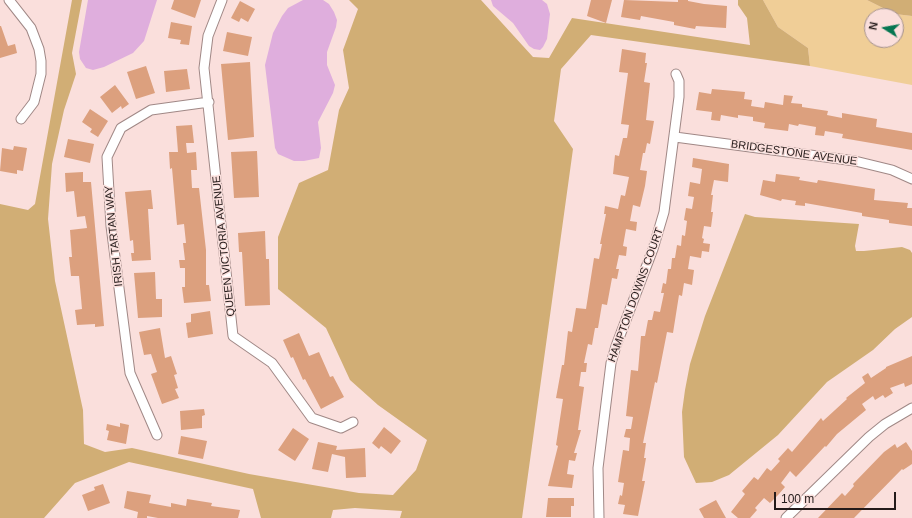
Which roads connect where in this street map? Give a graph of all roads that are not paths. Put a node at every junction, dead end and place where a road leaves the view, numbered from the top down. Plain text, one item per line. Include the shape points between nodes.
1 (9, 0) edge
2 (222, 0) edge
3 (676, 74) dead end
4 (209, 102) junction
5 (21, 119) dead end
6 (675, 137) junction
7 (912, 179) edge
8 (912, 408) edge
9 (353, 422) dead end
10 (157, 435) dead end
11 (599, 518) edge
12 (786, 518) edge

1 - 5 street via 31,28 40,49 41,74 34,102
2 - 4 street, QUEEN VICTORIA AVENUE via 208,36 204,68
3 - 6 street, HAMPTON DOWNS COURT via 680,88
4 - 9 street, QUEEN VICTORIA AVENUE via 233,336 272,363 312,418 341,428
4 - 10 street, IRISH TARTAN WAY via 151,110 121,128 107,157 111,226 130,373
6 - 7 street, BRIDGESTONE AVENUE via 855,161 892,170
6 - 11 street, HAMPTON DOWNS COURT via 660,230 611,363 598,468
8 - 12 street via 869,437

